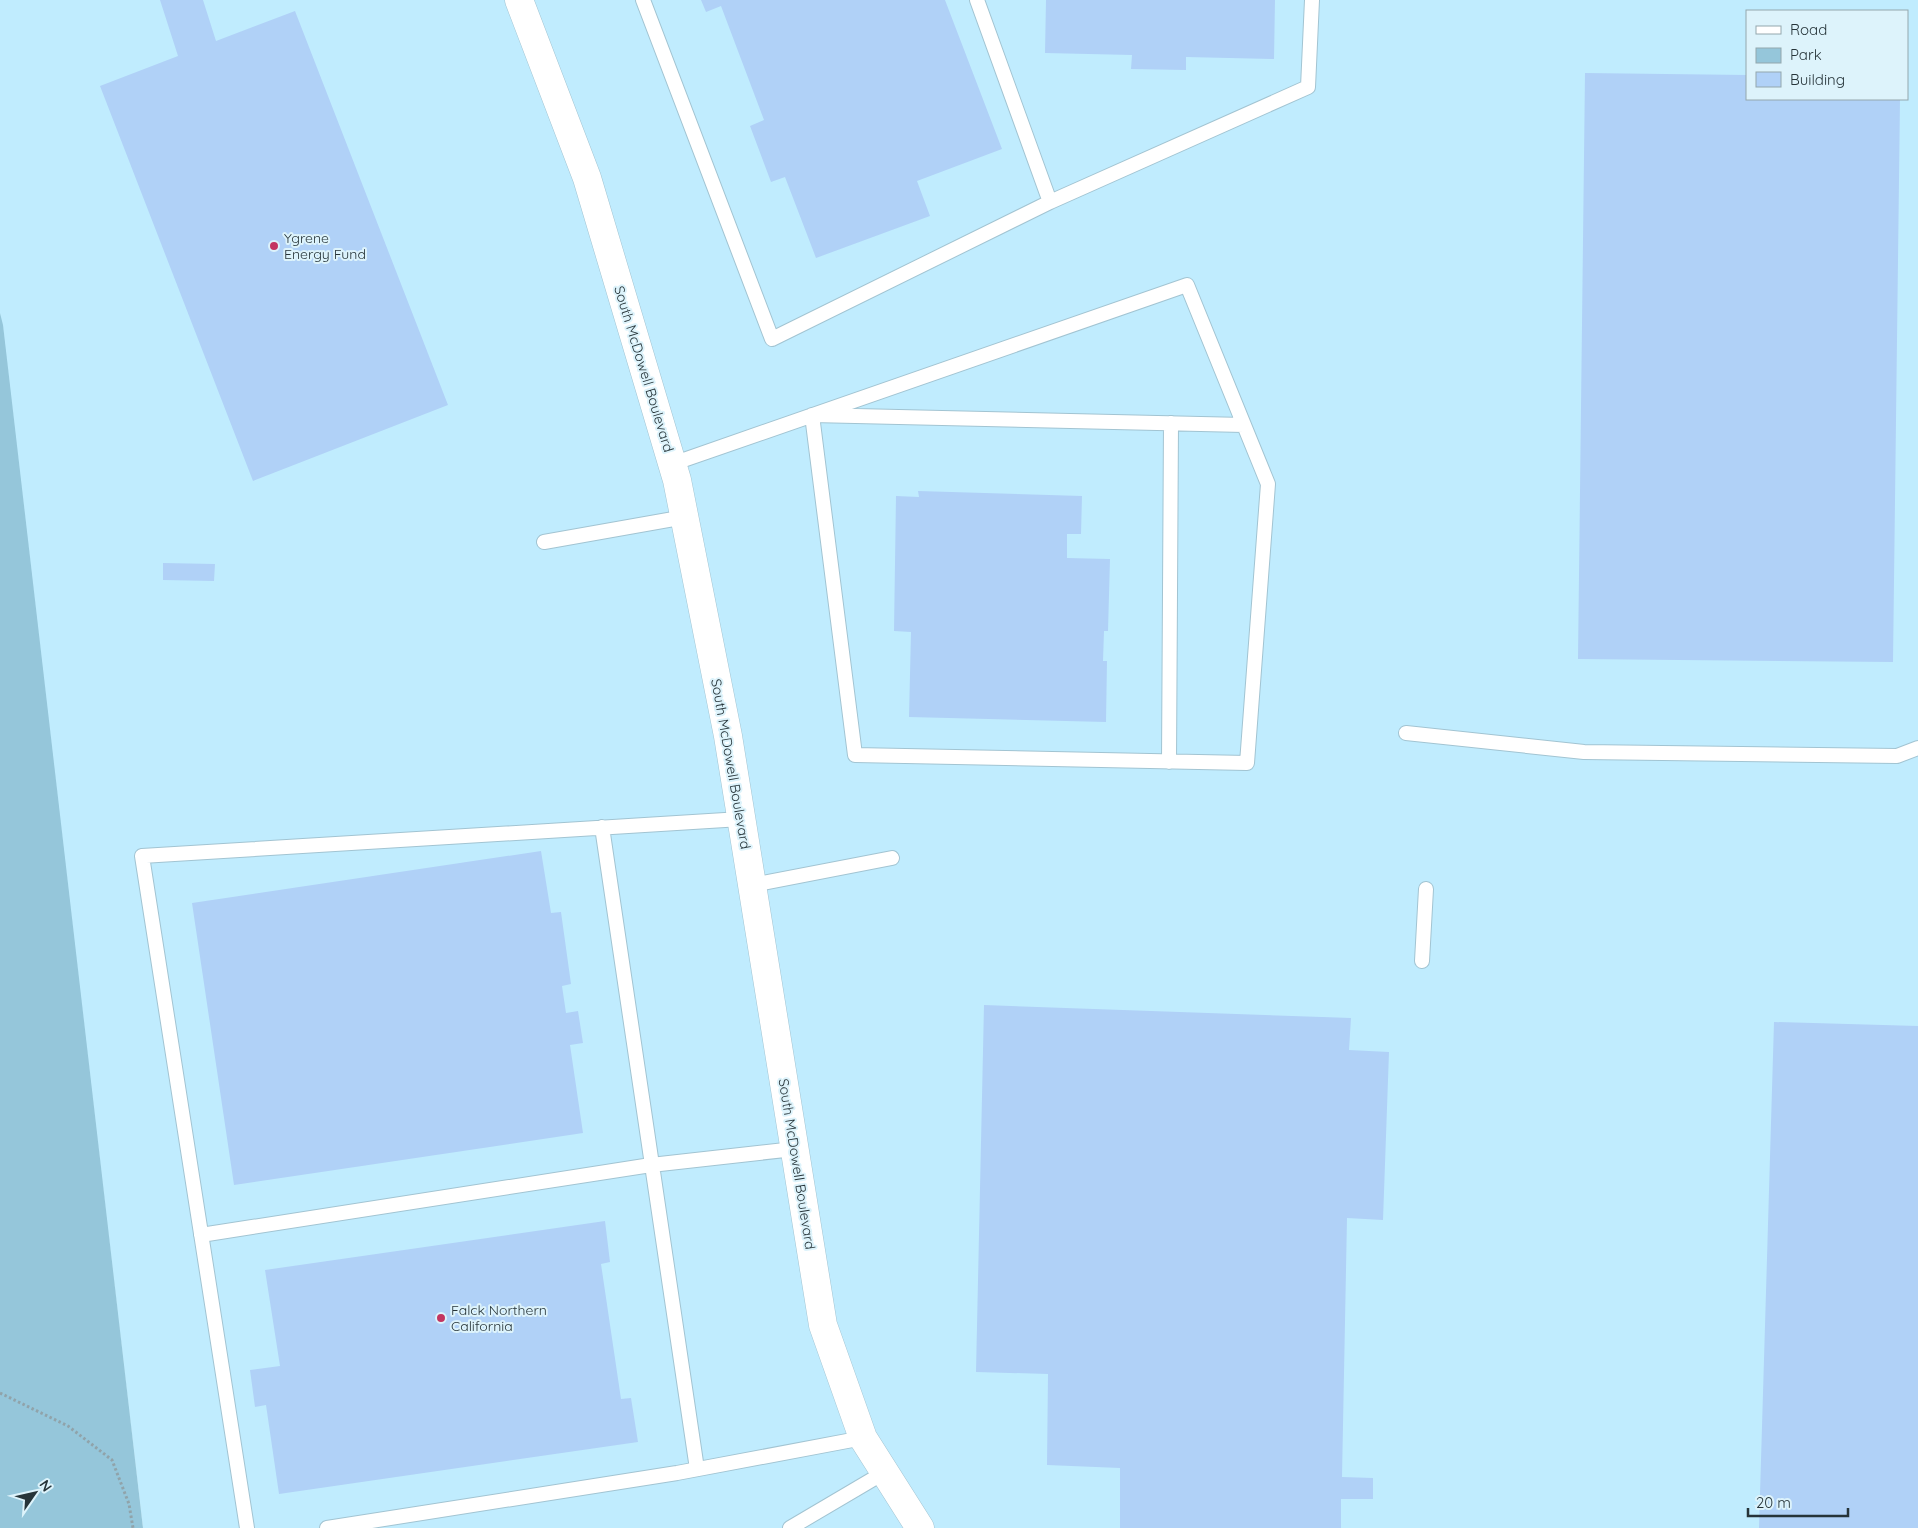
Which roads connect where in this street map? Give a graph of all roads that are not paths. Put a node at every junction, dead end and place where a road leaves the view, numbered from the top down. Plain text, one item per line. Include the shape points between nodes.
1 (519, 0) edge
2 (643, 0) edge
3 (977, 0) edge
4 (1312, 0) edge
5 (1050, 202) junction
6 (812, 415) junction
7 (1171, 423) junction
8 (1244, 425) junction
9 (672, 464) junction
10 (685, 518) junction
11 (544, 542) dead end
12 (1406, 733) dead end
13 (1918, 748) edge
14 (1168, 762) junction
15 (741, 819) junction
16 (602, 827) junction
17 (892, 858) dead end
18 (752, 885) junction
19 (1426, 889) dead end
20 (1422, 961) dead end
21 (794, 1149) junction
22 (651, 1165) junction
23 (202, 1235) junction
24 (863, 1438) junction
25 (696, 1470) junction
26 (885, 1472) junction
27 (247, 1528) edge
28 (327, 1528) edge
29 (790, 1528) edge
30 (920, 1528) edge

1 - 9 street, South McDowell Boulevard via 587,178
2 - 5 lane via 772,339
3 - 5 lane
4 - 5 lane via 1308,87
6 - 7 lane
6 - 8 lane via 1187,285
6 - 9 lane
6 - 14 lane via 855,755
7 - 8 lane
7 - 14 lane
8 - 14 lane via 1268,484 1247,763
9 - 10 street, South McDowell Boulevard
10 - 11 lane
10 - 15 street, South McDowell Boulevard
12 - 13 lane via 1584,752 1897,756
15 - 16 lane
15 - 18 street, South McDowell Boulevard
16 - 22 lane
16 - 23 lane via 142,856
17 - 18 lane
18 - 21 street, South McDowell Boulevard
19 - 20 lane
21 - 22 lane
21 - 24 street, South McDowell Boulevard via 823,1325
22 - 23 lane
22 - 25 lane
23 - 27 lane
24 - 25 lane
24 - 26 street, South McDowell Boulevard
25 - 28 lane
26 - 29 lane
26 - 30 street, South McDowell Boulevard

